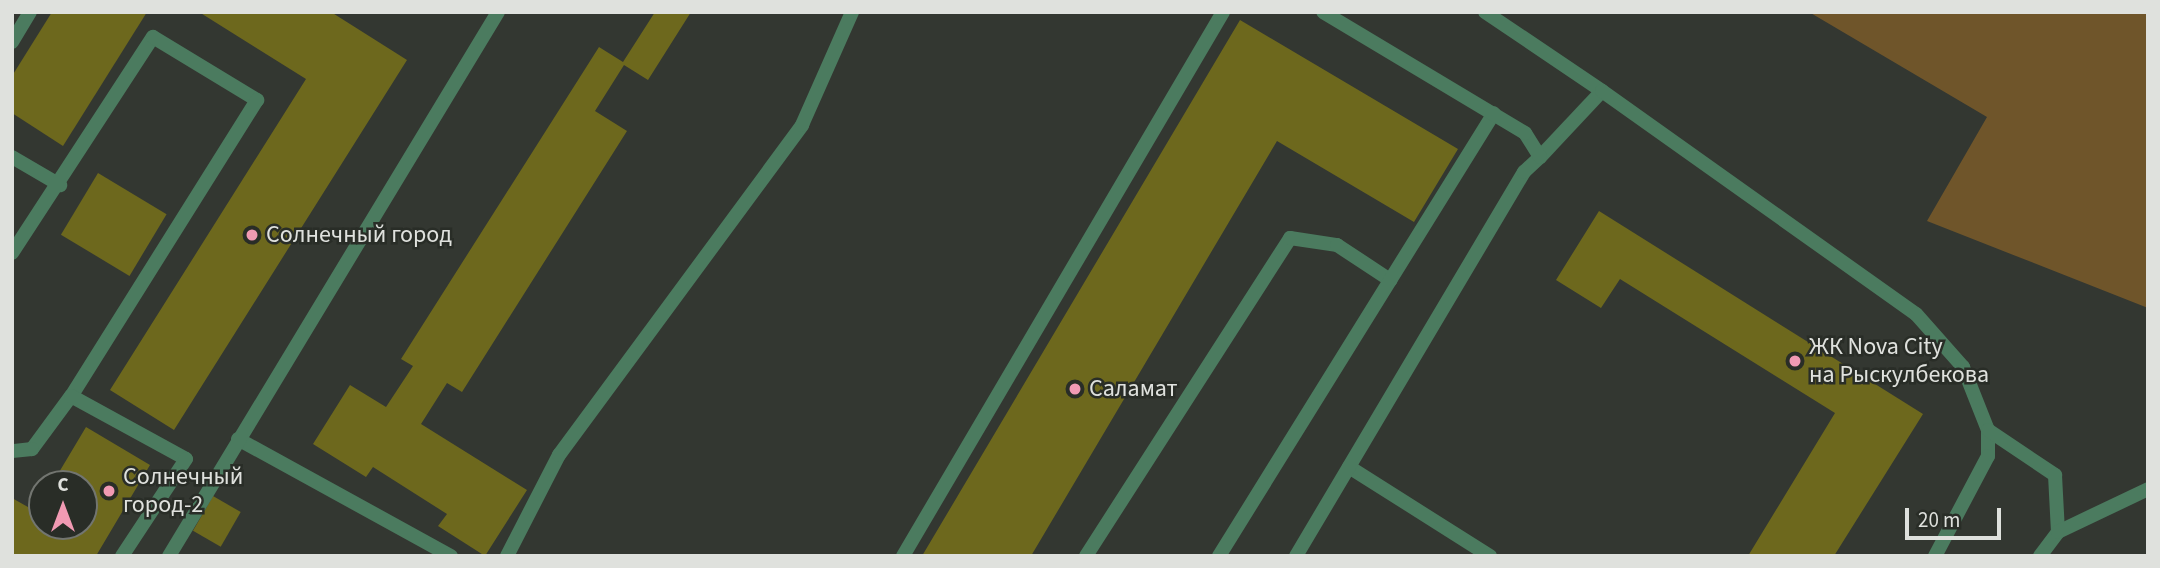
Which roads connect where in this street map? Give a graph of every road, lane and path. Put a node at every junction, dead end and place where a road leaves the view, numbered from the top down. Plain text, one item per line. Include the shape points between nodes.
1 (30, 12) edge
2 (498, 12) edge
3 (852, 12) edge
4 (1223, 12) edge
5 (1323, 12) edge
6 (1485, 12) edge
7 (12, 42) edge
8 (1602, 91) junction
9 (1494, 113) junction
10 (12, 157) edge
11 (1539, 157) junction
12 (60, 184) junction
13 (14, 244) edge
14 (1390, 280) junction
15 (71, 396) junction
16 (1988, 430) junction
17 (237, 439) junction
18 (12, 452) edge
19 (1349, 467) junction
20 (2148, 489) edge
21 (2058, 532) junction
22 (122, 556) edge
23 (169, 556) edge
24 (450, 556) edge
25 (507, 556) edge
26 (903, 556) edge
27 (1086, 556) edge
28 (1219, 556) edge
29 (1296, 556) edge
30 (1490, 556) edge
31 (1935, 556) edge
32 (2040, 556) edge

1 - 7 street
2 - 17 street
3 - 25 street via 802,125 559,455
4 - 26 street
5 - 9 street
6 - 8 street
8 - 11 street
8 - 16 street via 1916,314 1963,367
9 - 11 street via 1525,133
9 - 14 street
10 - 12 street
11 - 19 street via 1524,172
12 - 13 street
12 - 15 street via 153,37 257,100
14 - 27 street via 1337,245 1290,239
14 - 28 street
15 - 18 street via 32,449
15 - 22 street via 186,458
16 - 21 street via 2054,475
16 - 31 street via 1988,456
17 - 23 street
17 - 24 street
19 - 29 street
19 - 30 street
20 - 21 street
21 - 32 street

